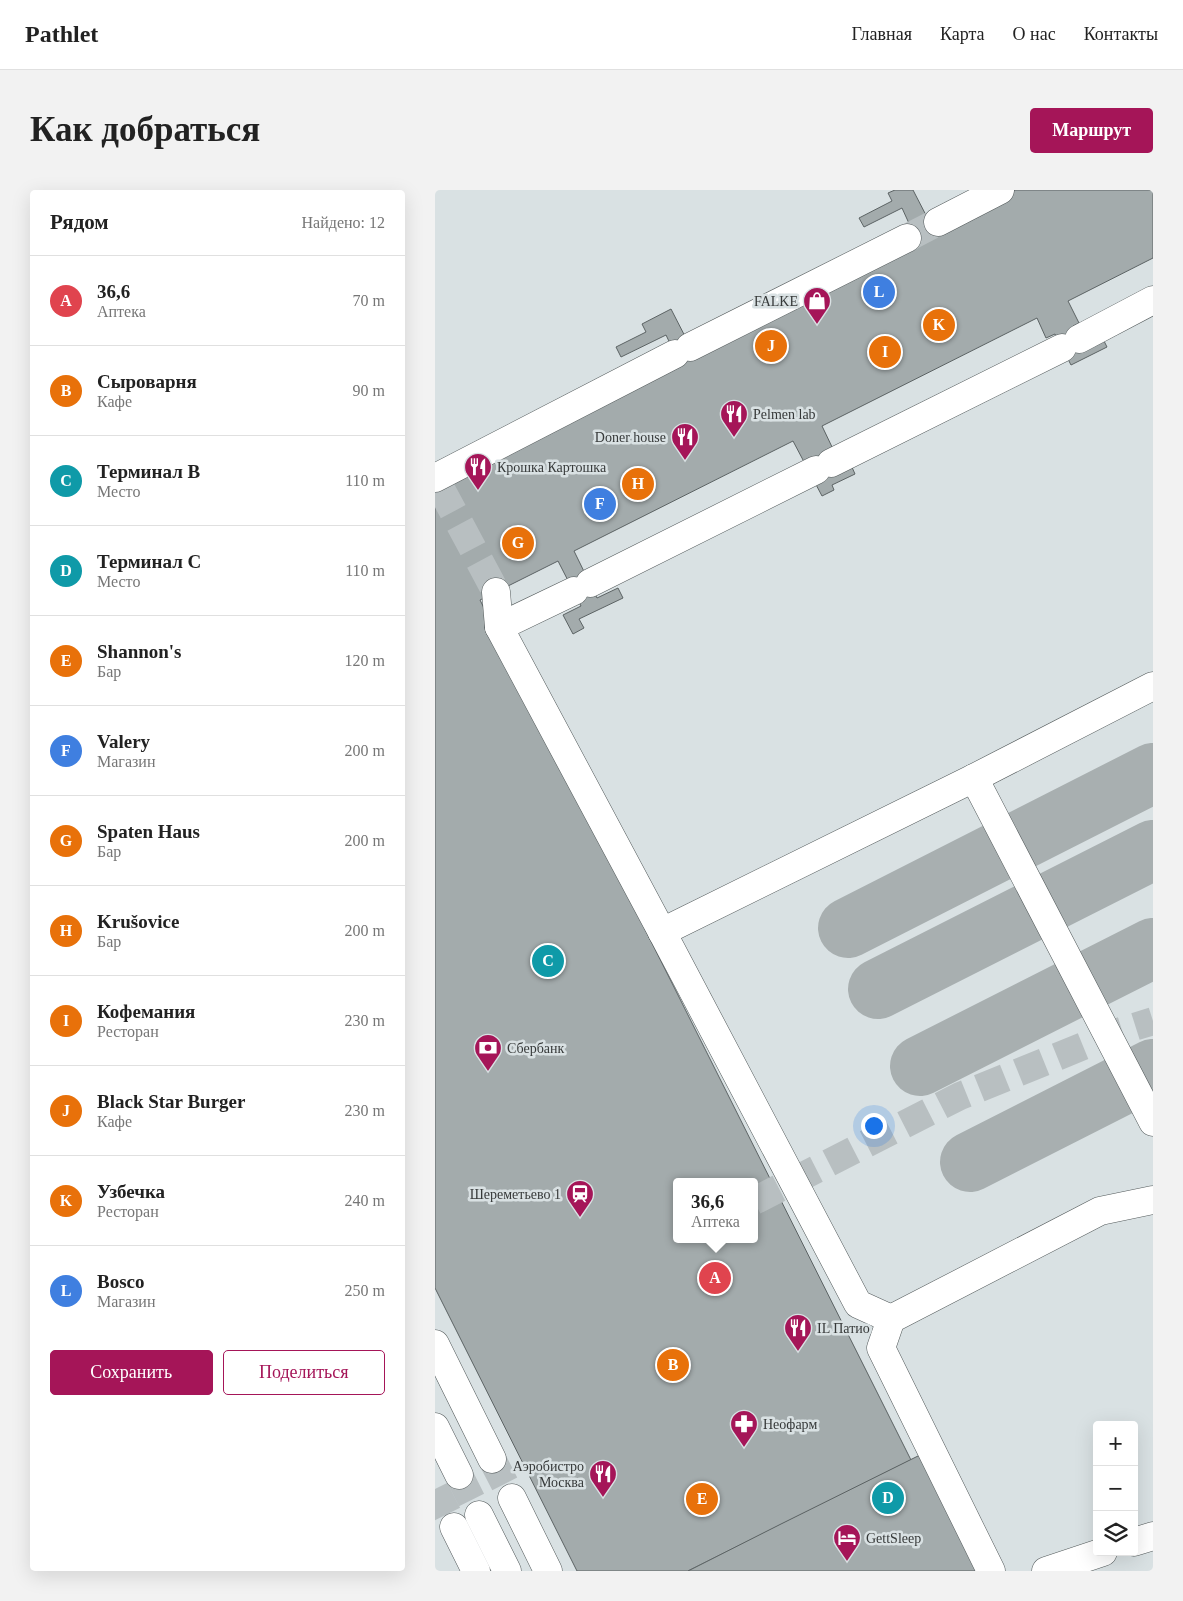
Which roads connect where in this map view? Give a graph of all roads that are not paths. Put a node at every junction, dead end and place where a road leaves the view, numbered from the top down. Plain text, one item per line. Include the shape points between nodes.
1 (1001, 190) edge
2 (938, 222) tunnel mouth
3 (907, 238) tunnel mouth
4 (1153, 300) edge
5 (437, 481) edge
6 (496, 592) tunnel mouth
7 (499, 627) junction
8 (1153, 686) edge
9 (974, 778) junction
10 (662, 932) junction
11 (1153, 1122) edge
12 (1153, 1200) edge
13 (858, 1304) junction
14 (891, 1318) junction
15 (435, 1344) edge
16 (881, 1348) junction
17 (435, 1427) edge
18 (492, 1458) tunnel mouth
19 (459, 1475) tunnel mouth
20 (512, 1498) tunnel mouth
21 (479, 1515) tunnel mouth
22 (454, 1527) tunnel mouth
23 (1153, 1536) edge
24 (1138, 1541) edge
25 (1093, 1555) edge
26 (476, 1571) edge
27 (507, 1571) edge
28 (548, 1571) edge
29 (991, 1571) edge
30 (1046, 1571) edge

1 - 2 lane
3 - 5 lane
4 - 7 lane via 1071,344
6 - 7 lane
7 - 10 lane
8 - 9 lane
9 - 10 lane
9 - 11 lane
10 - 13 lane
12 - 14 lane via 1100,1211
13 - 14 lane
13 - 16 lane
14 - 16 lane
15 - 18 lane
16 - 29 lane
17 - 19 lane
20 - 28 lane
21 - 27 lane
22 - 26 lane
23 - 24 lane
25 - 30 lane

